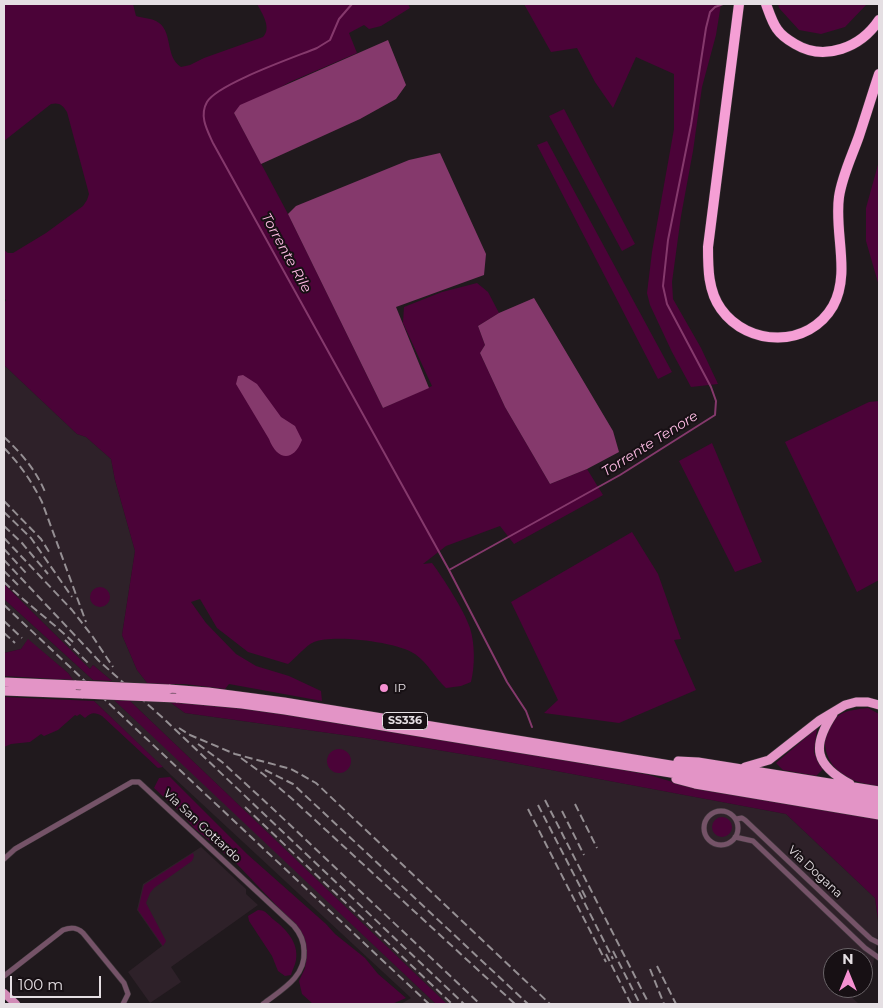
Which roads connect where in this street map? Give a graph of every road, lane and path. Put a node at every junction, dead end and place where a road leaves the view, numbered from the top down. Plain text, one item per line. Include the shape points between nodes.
1 (739, 4) edge
2 (766, 4) edge
3 (879, 20) edge
4 (879, 74) edge
5 (4, 682) edge
6 (4, 691) edge
7 (879, 705) edge
8 (836, 710) junction
9 (639, 764) junction
10 (738, 768) junction
11 (856, 787) junction
12 (879, 791) edge
13 (879, 799) edge
14 (879, 807) edge
15 (879, 815) edge
16 (736, 819) junction
17 (735, 837) junction
18 (4, 858) edge
19 (879, 943) edge
20 (879, 958) edge
21 (4, 976) edge
22 (4, 994) edge
23 (16, 1004) edge
24 (123, 1004) edge
25 (263, 1004) edge

1 - 4 highway via 708,264 711,286 720,308 745,331 776,338 800,334 818,323 833,306 842,268 838,208 842,182
2 - 3 highway via 781,34 799,47 821,53 853,44 866,36
5 - 9 highway, SS336, bridge via 168,689 243,696
6 - 9 highway, SS336, bridge via 242,704
7 - 8 highway via 856,702
8 - 10 highway via 769,760
8 - 11 highway via 820,740 822,761 829,771
9 - 10 highway via 698,762
9 - 13 highway, SS336
9 - 14 highway, SS336
9 - 15 highway via 695,784
10 - 11 highway
11 - 12 highway
16 - 17 street via 738,830
16 - 17 street, Via Dogana via 719,811 707,817 704,825 706,836 715,844 728,843
16 - 19 street, Via Dogana via 745,820
17 - 20 street, Via Dogana via 753,841
18 - 25 street, Via San Gottardo via 132,782 140,782 300,934 304,944 300,972
21 - 24 street via 63,930 73,927 83,933 124,983 128,994
22 - 23 main road

